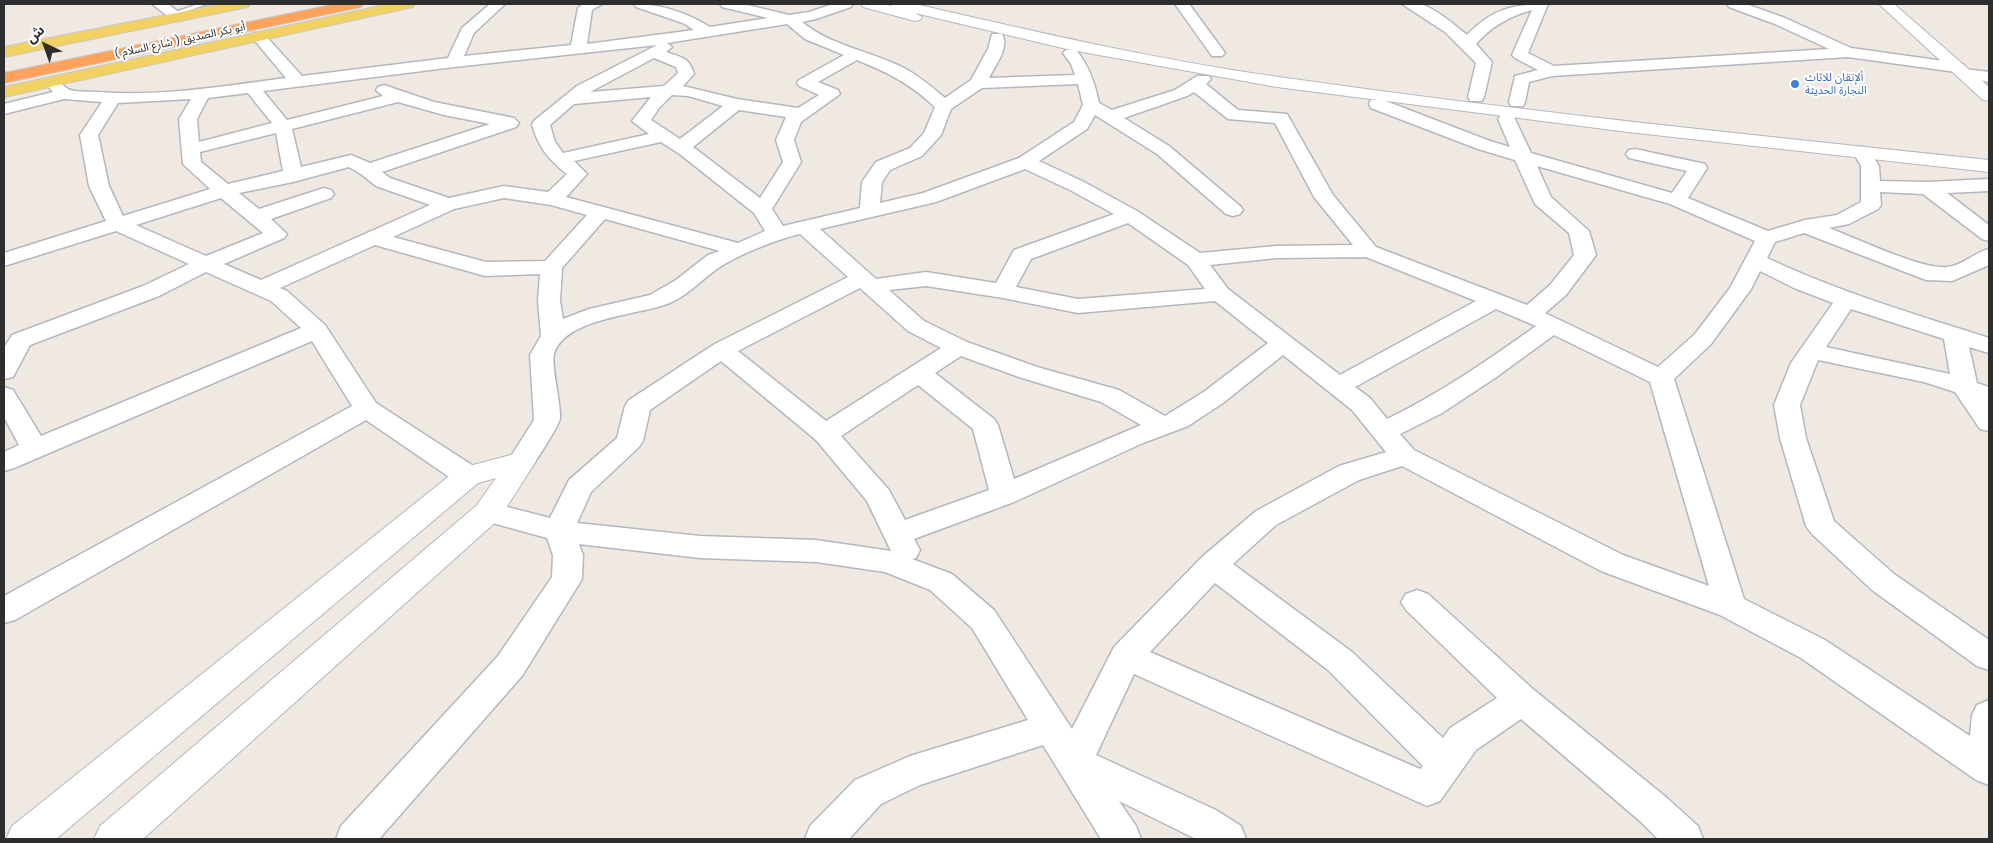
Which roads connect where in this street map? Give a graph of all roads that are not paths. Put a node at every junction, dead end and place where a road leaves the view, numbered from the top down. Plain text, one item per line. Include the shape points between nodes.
1 (159, 4) edge
2 (204, 4) edge
3 (285, 4) edge
4 (356, 4) edge
5 (408, 4) edge
6 (498, 4) edge
7 (595, 4) edge
8 (641, 4) edge
9 (727, 4) edge
10 (846, 4) edge
11 (868, 4) edge
12 (898, 4) edge
13 (936, 4) edge
14 (1182, 4) edge
15 (1409, 4) edge
16 (1540, 4) edge
17 (1736, 4) edge
18 (1886, 4) edge
19 (240, 9) edge
20 (176, 15) junction
21 (974, 19) junction
22 (791, 20) junction
23 (256, 31) junction
24 (709, 33) junction
25 (684, 37) junction
26 (997, 37) junction
27 (1468, 43) junction
28 (578, 50) junction
29 (1197, 50) dead end
30 (4, 52) edge
31 (654, 52) junction
32 (1848, 52) junction
33 (1071, 53) junction
34 (1217, 53) junction
35 (856, 54) junction
36 (1235, 56) dead end
37 (4, 57) edge
38 (4, 61) edge
39 (454, 62) junction
40 (1961, 70) junction
41 (1552, 71) junction
42 (354, 76) junction
43 (1989, 77) edge
44 (4, 78) edge
45 (1085, 79) junction
46 (52, 82) junction
47 (1199, 82) junction
48 (299, 83) junction
49 (978, 83) junction
50 (4, 84) edge
51 (1458, 87) dead end
52 (253, 90) junction
53 (669, 90) junction
54 (4, 92) edge
55 (64, 94) junction
56 (202, 94) junction
57 (1989, 96) edge
58 (113, 98) junction
59 (398, 98) junction
60 (1499, 99) junction
61 (568, 100) junction
62 (736, 104) junction
63 (1377, 104) junction
64 (944, 106) junction
65 (1091, 106) junction
66 (4, 109) edge
67 (801, 114) junction
68 (1109, 117) junction
69 (510, 123) junction
70 (541, 124) junction
71 (282, 126) junction
72 (1628, 127) junction
73 (663, 136) junction
74 (681, 147) junction
75 (191, 149) junction
76 (1989, 150) edge
77 (1862, 152) junction
78 (1635, 154) dead end
79 (1524, 155) junction
80 (559, 159) junction
81 (1026, 162) junction
82 (1989, 166) edge
83 (368, 170) junction
84 (293, 176) junction
85 (1989, 185) edge
86 (1871, 186) junction
87 (1928, 188) junction
88 (226, 190) junction
89 (324, 194) dead end
90 (552, 199) junction
91 (1677, 200) junction
92 (448, 204) junction
93 (762, 209) junction
94 (1233, 210) dead end
95 (870, 212) junction
96 (600, 213) junction
97 (1130, 215) junction
98 (257, 217) junction
99 (117, 224) junction
100 (1805, 226) junction
101 (805, 227) junction
102 (777, 233) junction
103 (1989, 235) edge
104 (375, 238) junction
105 (1766, 238) junction
106 (738, 249) junction
107 (1369, 251) junction
108 (1989, 255) edge
109 (4, 260) edge
110 (1196, 260) junction
111 (1754, 260) junction
112 (207, 263) junction
113 (552, 268) junction
114 (868, 282) junction
115 (262, 288) junction
116 (1003, 292) junction
117 (1220, 294) junction
118 (1495, 300) junction
119 (1846, 300) junction
120 (1530, 314) junction
121 (1552, 325) junction
122 (317, 330) junction
123 (553, 336) junction
124 (1978, 337) edge
125 (12, 343) edge
126 (1284, 343) junction
127 (959, 347) junction
128 (722, 350) junction
129 (1811, 351) junction
130 (4, 372) edge
131 (919, 373) junction
132 (1661, 378) junction
133 (1339, 386) junction
134 (1965, 388) junction
135 (4, 395) edge
136 (1989, 395) edge
137 (366, 409) junction
138 (1989, 423) edge
139 (1163, 426) junction
140 (1384, 431) junction
141 (825, 434) junction
142 (35, 449) junction
143 (1404, 456) junction
144 (522, 461) junction
145 (4, 462) edge
146 (468, 476) junction
147 (1004, 496) junction
148 (488, 512) junction
149 (559, 531) junction
150 (897, 534) junction
151 (1214, 565) junction
152 (916, 573) junction
153 (1417, 602) dead end
154 (1731, 606) junction
155 (4, 611) edge
156 (1126, 656) junction
157 (1989, 656) edge
158 (1522, 700) junction
159 (1989, 714) edge
160 (1052, 727) junction
161 (1074, 762) junction
162 (1444, 764) junction
163 (1988, 768) edge
164 (26, 839) edge
165 (114, 839) edge
166 (355, 839) edge
167 (824, 839) edge
168 (1122, 839) edge
169 (1227, 839) edge
170 (1684, 839) edge

1 - 20 street
2 - 20 lane
3 - 19 highway, ( شارع السلام ) أبو بكر الصديق
4 - 23 highway, ( شارع السلام ) أبو بكر الصديق
5 - 23 main road
6 - 39 street via 467,30
7 - 28 street via 584,8
8 - 24 street via 688,20
9 - 22 street
10 - 22 street
11 - 26 main road
12 - 21 main road
13 - 21 main road
14 - 34 street
15 - 27 street via 1430,14
16 - 27 street via 1514,8 1493,20
16 - 41 street via 1520,54
17 - 32 street
18 - 40 main road
19 - 20 main road
19 - 37 main road
19 - 38 highway, ( شارع السلام ) أبو بكر الصديق
20 - 30 main road
21 - 60 main road via 1212,62
21 - 72 main road via 1071,45 1277,82
22 - 24 street
22 - 35 street via 810,36
23 - 44 highway, ( شارع السلام ) أبو بكر الصديق
23 - 46 main road
23 - 48 street
23 - 50 main road
24 - 25 street
25 - 28 street
25 - 31 street
26 - 33 main road
26 - 49 street via 996,49
27 - 60 street via 1484,62
28 - 39 street
29 - 34 main road
31 - 53 street via 683,64 686,74
31 - 61 street
32 - 40 street
32 - 41 street
33 - 45 street
33 - 47 main road
34 - 36 main road
35 - 64 street via 898,70
35 - 67 street via 805,83 832,94
39 - 42 street
40 - 43 street
40 - 57 main road
41 - 60 street via 1521,79
42 - 48 street
42 - 59 street
45 - 49 street
45 - 65 street
46 - 54 main road
46 - 55 street
47 - 63 main road
47 - 68 street via 1181,94
47 - 107 street via 1234,115 1282,118 1324,197
48 - 52 street
49 - 64 street
51 - 60 main road
52 - 56 street
52 - 71 street
53 - 61 street
53 - 62 street via 689,91
53 - 73 street via 653,104 641,122
55 - 58 street
55 - 66 street
56 - 58 street
56 - 75 street via 188,119
58 - 99 street via 90,135 99,186
59 - 69 street
59 - 71 street
60 - 63 main road
60 - 72 main road
60 - 76 main road
60 - 79 street
61 - 70 street
62 - 67 street
62 - 74 street
63 - 79 street via 1484,145
64 - 95 street via 932,135 916,152 883,166 872,182
65 - 68 street
65 - 81 street via 1080,125
67 - 93 street via 793,119 785,140 792,162
68 - 94 street via 1163,150
69 - 70 street
69 - 83 street
70 - 80 street via 552,154
71 - 75 street
71 - 84 street
72 - 77 main road
73 - 74 street
73 - 80 street
74 - 93 street
75 - 88 street via 192,164
77 - 82 main road
77 - 86 street via 1870,166
78 - 91 street via 1698,168
79 - 91 street
79 - 120 street via 1542,200 1578,230 1585,255 1558,290
80 - 90 street via 578,174
81 - 95 street via 973,184
81 - 97 street
83 - 84 street via 351,161
83 - 92 street via 383,182
84 - 88 street
85 - 87 street
86 - 87 street
86 - 100 street via 1871,205 1842,220
87 - 103 street
88 - 98 street
88 - 99 street
89 - 98 street
90 - 92 street via 504,192
90 - 96 street
91 - 105 street
92 - 104 street
93 - 102 street
95 - 101 street
96 - 106 street
96 - 113 street
97 - 110 street
97 - 116 street via 1022,255
98 - 112 street via 277,234
99 - 109 street
99 - 112 street
100 - 105 street
100 - 108 street via 1926,273 1952,274
101 - 102 street
101 - 114 street
102 - 106 street
104 - 113 street via 485,268
104 - 115 street
105 - 111 street
106 - 123 street via 716,260 658,300 597,314 573,323
107 - 110 street via 1276,252
107 - 118 street
110 - 117 street
111 - 119 street
111 - 132 street via 1740,290 1703,339
112 - 115 street
112 - 125 street via 151,291
113 - 123 street via 549,301
114 - 116 street via 926,278
114 - 127 street via 916,326
114 - 128 street
115 - 122 street via 279,296
116 - 117 street via 1078,306
117 - 126 street
118 - 120 street
118 - 133 street
119 - 124 street
119 - 129 street
120 - 121 street
121 - 132 street
121 - 140 street via 1433,407
122 - 137 street
122 - 142 street
123 - 144 street via 542,355 547,420
124 - 134 street
125 - 130 street
126 - 133 street
126 - 139 street via 1214,397 1179,420
127 - 131 street
127 - 139 street via 1110,396
128 - 141 street
128 - 149 street via 638,406 630,441 579,487
129 - 134 street via 1930,376
129 - 157 street via 1803,362 1787,405 1793,438 1821,526 1883,582
131 - 141 street
131 - 147 street via 985,425
132 - 154 street via 1675,433
133 - 140 street via 1361,404
134 - 136 street
134 - 138 street
135 - 142 street
137 - 146 street
137 - 155 street
139 - 147 street
140 - 143 street
141 - 150 street via 879,497
142 - 145 street
143 - 151 street via 1349,473 1266,518
143 - 154 street via 1612,563
144 - 146 main road
144 - 148 main road
146 - 164 main road
147 - 150 street
148 - 149 street
148 - 165 main road
149 - 152 street via 700,547 816,551 889,562
149 - 166 street via 568,555 567,579 510,666
150 - 152 street
151 - 156 street
151 - 162 street via 1340,661
152 - 160 street via 941,582 983,619
153 - 158 street
154 - 163 street via 1813,649
156 - 161 street
156 - 162 street via 1427,789
158 - 162 street via 1463,738
158 - 170 street
159 - 163 street
160 - 161 street
160 - 167 street via 910,772 868,792
161 - 168 street
161 - 169 street via 1204,822

